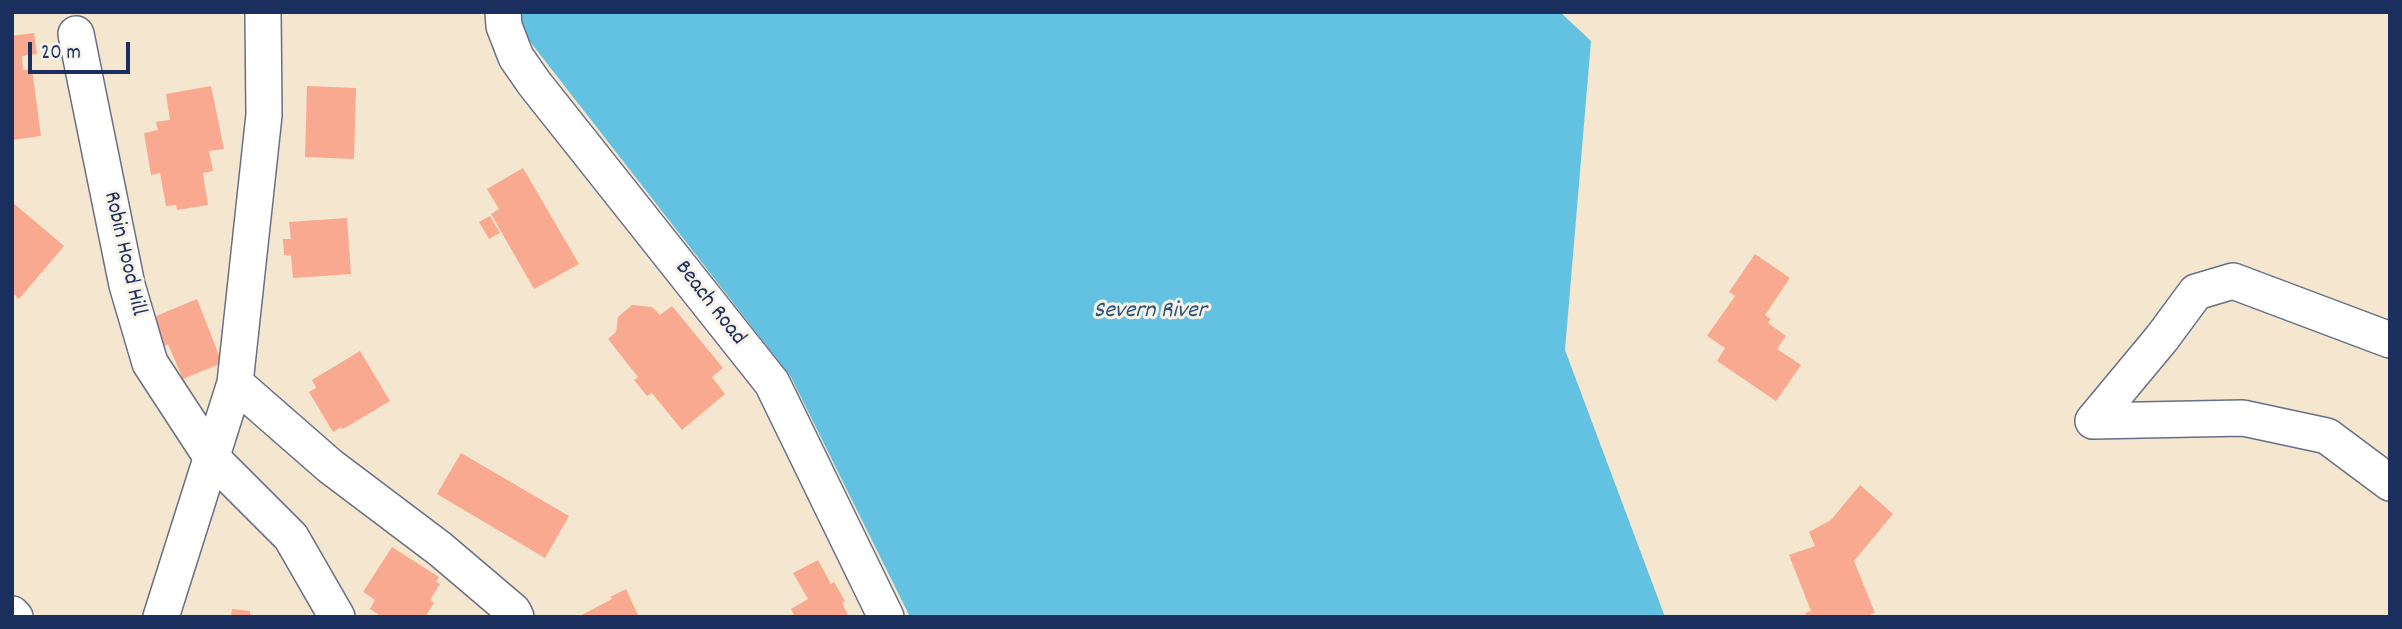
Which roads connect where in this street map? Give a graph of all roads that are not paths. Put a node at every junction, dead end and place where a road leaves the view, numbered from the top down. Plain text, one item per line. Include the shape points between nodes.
1 (263, 12) edge
2 (503, 12) edge
3 (76, 34) dead end
4 (2390, 340) edge
5 (234, 383) junction
6 (212, 458) junction
7 (2390, 483) edge
8 (161, 617) edge
9 (337, 617) edge
10 (516, 617) edge
11 (886, 617) edge

1 - 5 street via 264,115
2 - 11 street, Beach Road via 516,57 534,83 772,383
3 - 6 street, Robin Hood Hill via 127,285 150,363
4 - 7 street via 2233,281 2196,292 2093,421 2243,418 2327,436
5 - 6 street
5 - 10 street via 330,466 440,549
6 - 8 street
6 - 9 street, Robin Hood Hill via 291,537

